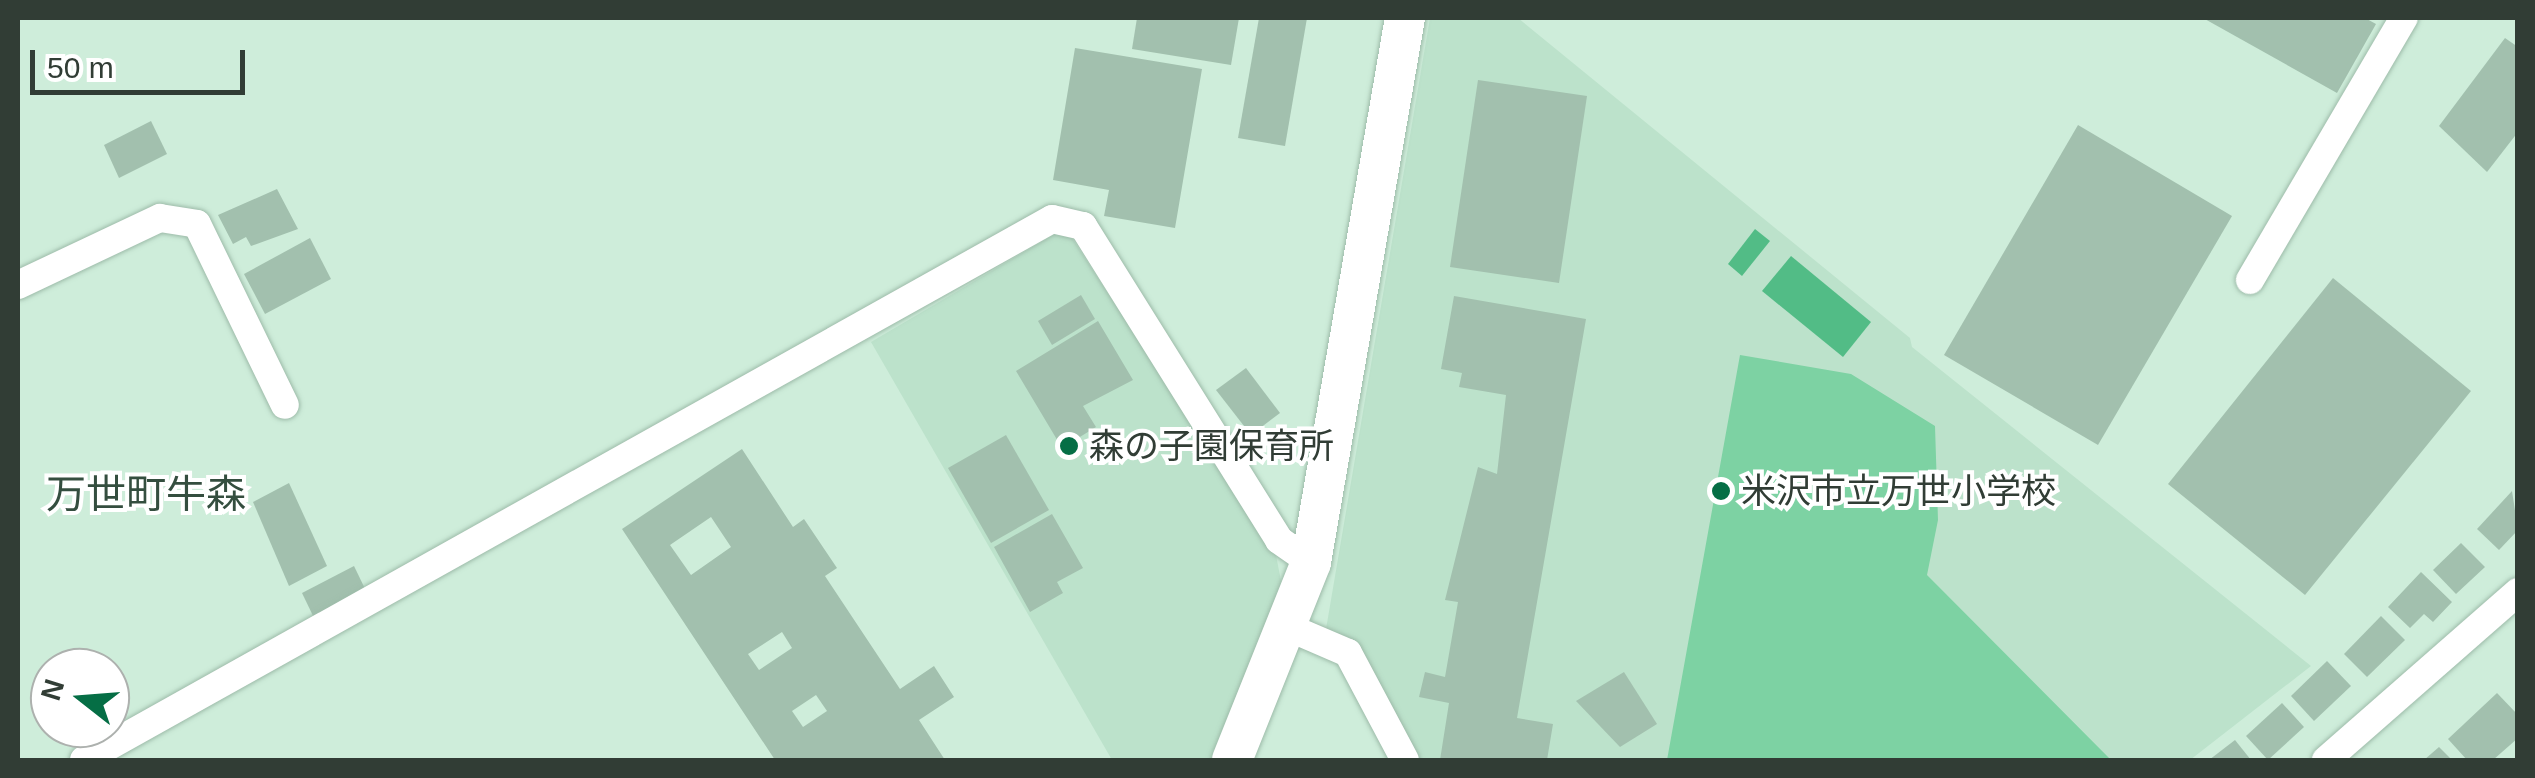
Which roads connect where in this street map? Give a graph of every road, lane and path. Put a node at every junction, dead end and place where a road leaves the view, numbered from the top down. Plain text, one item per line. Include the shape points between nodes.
1 (1405, 18) edge
2 (2404, 18) edge
3 (2250, 280) dead end
4 (18, 285) edge
5 (285, 404) dead end
6 (1311, 562) junction
7 (2518, 592) edge
8 (1290, 628) junction
9 (84, 760) edge
10 (1232, 760) edge
11 (1406, 760) edge
12 (2326, 760) edge

1 - 6 street
2 - 3 street
4 - 5 street via 160,218 197,224
6 - 8 street
6 - 9 street via 1279,540 1083,226 1052,219
7 - 12 street
8 - 10 street
8 - 11 street via 1348,653

